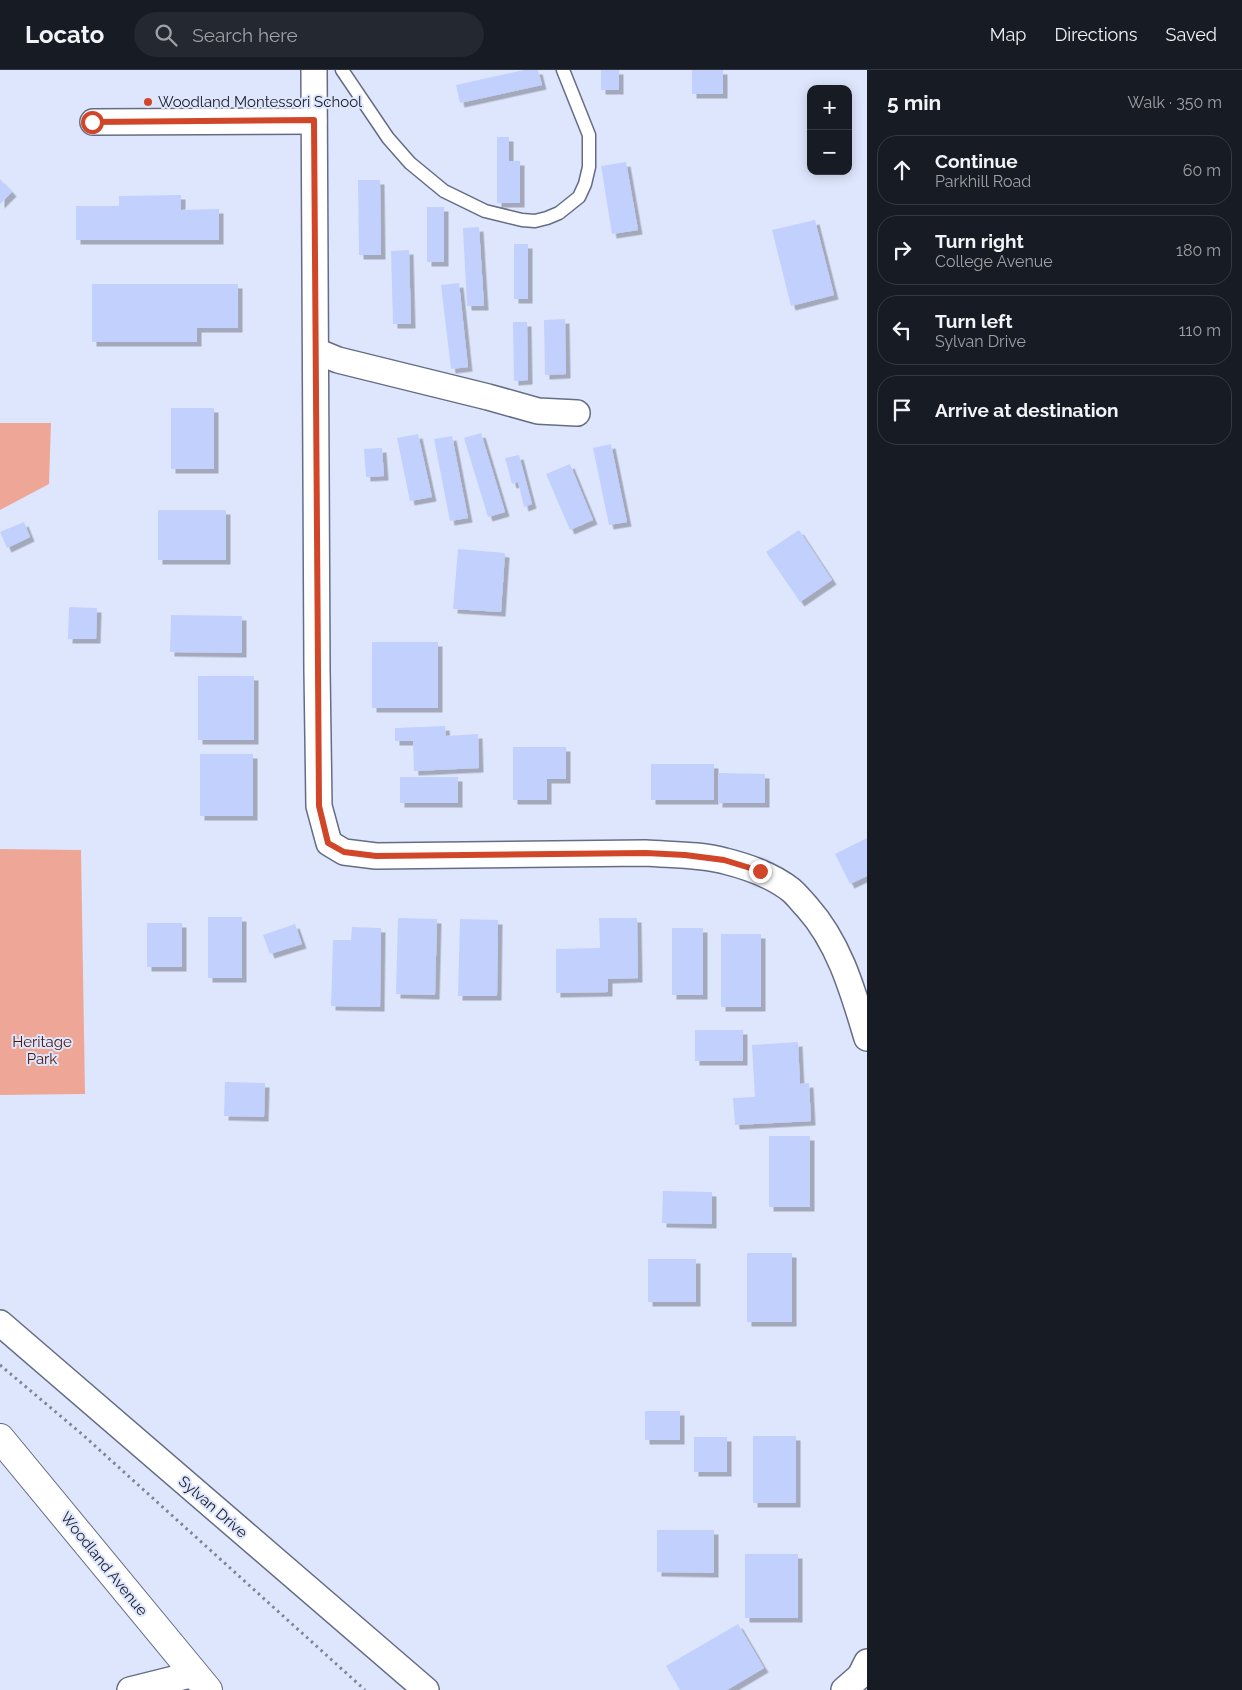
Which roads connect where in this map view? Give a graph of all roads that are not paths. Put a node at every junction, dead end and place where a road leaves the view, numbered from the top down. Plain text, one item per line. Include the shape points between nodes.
1 (314, 70) edge
2 (342, 70) edge
3 (563, 70) edge
4 (314, 120) junction
5 (92, 122) dead end
6 (316, 351) junction
7 (577, 413) dead end
8 (867, 1038) edge
9 (0, 1323) edge
10 (0, 1438) edge
11 (201, 1682) edge
12 (130, 1690) edge
13 (426, 1690) edge

1 - 4 street
2 - 3 lane via 388,138 410,164 444,191 485,211 535,221 559,213 578,197 589,167 589,135
4 - 5 street
4 - 6 street
6 - 7 street via 338,360 538,411
6 - 8 street via 319,806 328,843 344,852 376,856 685,855 724,860 760,871 792,891 817,918 852,988
9 - 13 street, Sylvan Drive
10 - 11 street, Woodland Avenue
11 - 12 street

